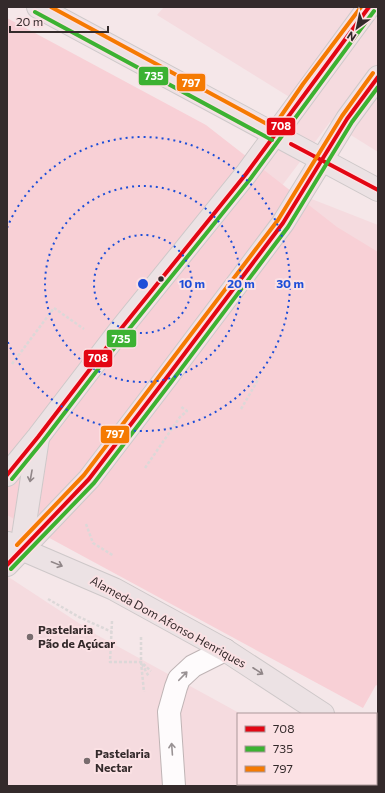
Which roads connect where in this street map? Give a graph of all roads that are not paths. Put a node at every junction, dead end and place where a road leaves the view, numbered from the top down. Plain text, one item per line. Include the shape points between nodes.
1 (38, 7) edge
2 (368, 7) edge
3 (378, 77) edge
4 (275, 135) junction
5 (322, 160) junction
6 (378, 190) edge
7 (38, 437) junction
8 (7, 475) edge
9 (12, 552) edge
10 (225, 650) junction
11 (321, 713) edge
12 (174, 786) edge

1 - 4 main road
2 - 4 main road
3 - 5 main road via 346,119
4 - 5 main road
4 - 7 main road
5 - 6 main road
5 - 9 main road via 283,223 89,479
7 - 8 main road
7 -> 9 main road
9 -> 10 main road, Alameda Dom Afonso Henriques via 114,589
10 -> 11 main road, Alameda Dom Afonso Henriques
12 -> 10 street via 169,712 179,679 193,666

